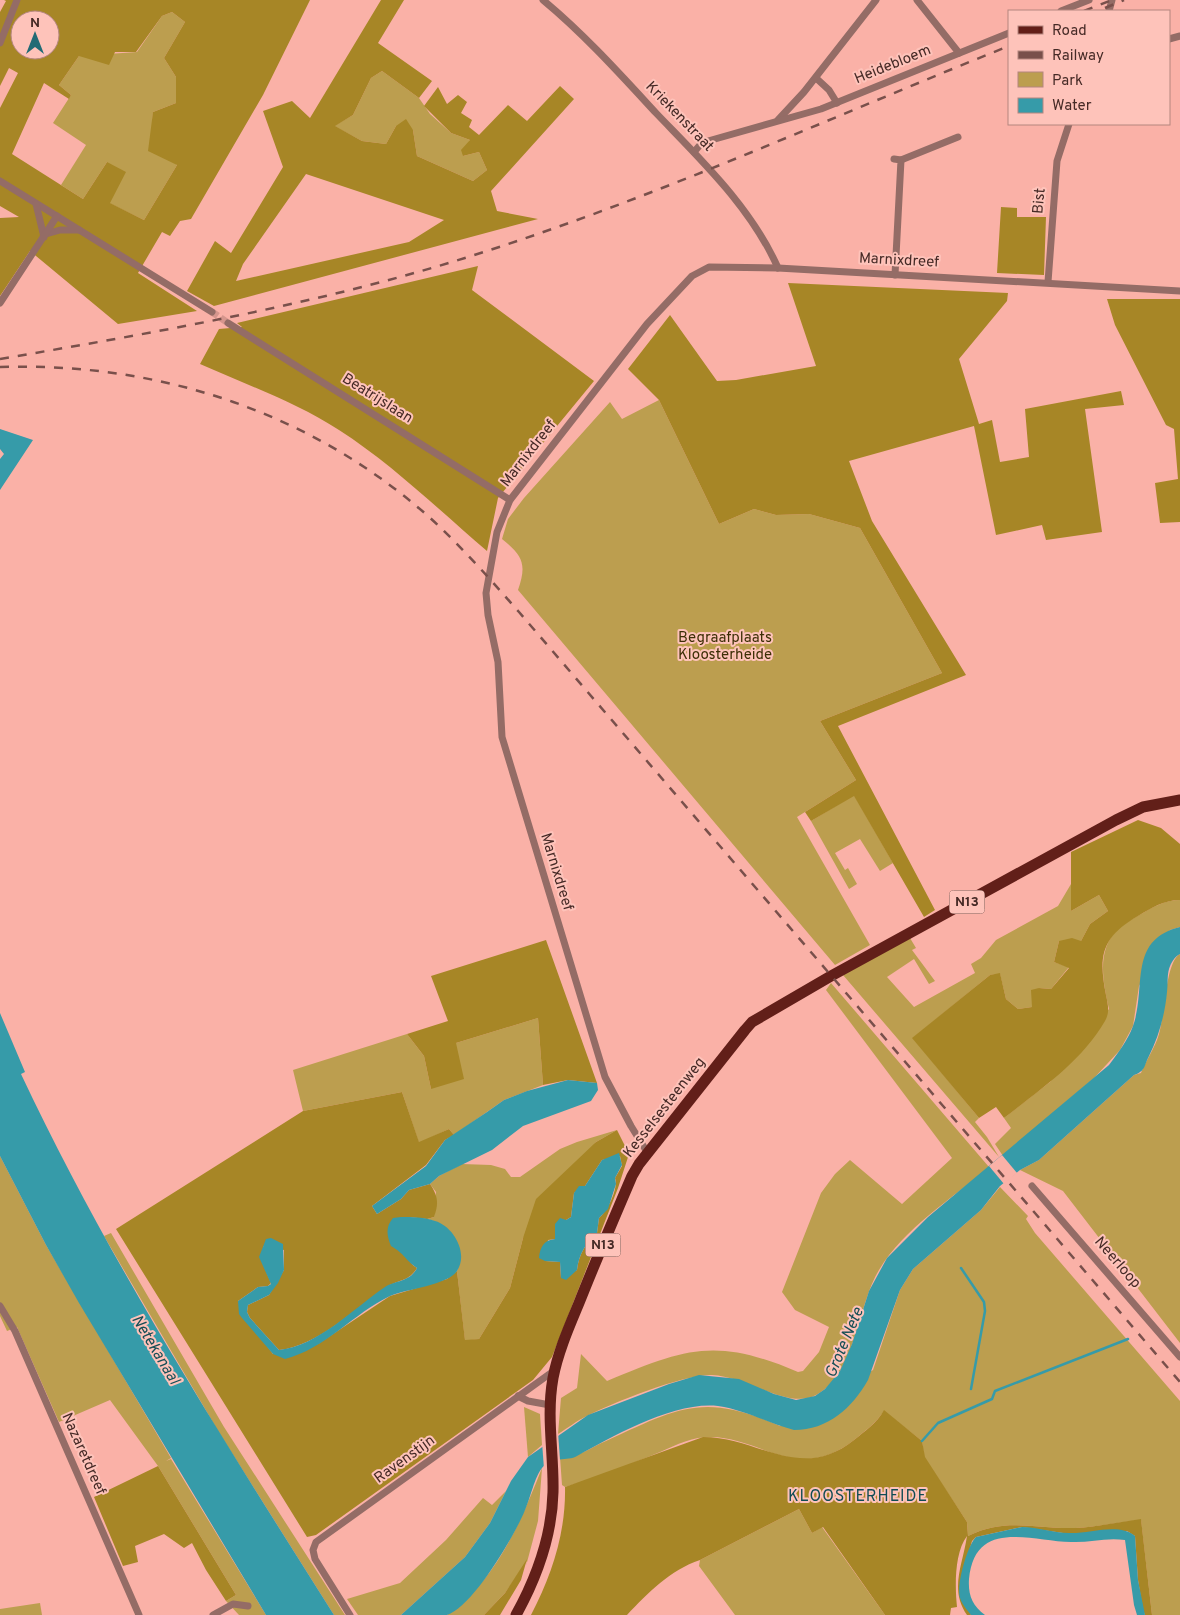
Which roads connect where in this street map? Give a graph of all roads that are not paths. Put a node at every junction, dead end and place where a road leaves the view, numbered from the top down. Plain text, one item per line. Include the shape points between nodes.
1 (17, 0) edge
2 (543, 0) edge
3 (876, 0) edge
4 (917, 0) edge
5 (1089, 0) edge
6 (1064, 10) edge
7 (1008, 33) edge
8 (0, 43) edge
9 (960, 53) junction
10 (816, 78) junction
11 (837, 103) junction
12 (778, 121) junction
13 (1069, 125) edge
14 (958, 137) dead end
15 (694, 152) junction
16 (0, 181) edge
17 (36, 204) junction
18 (57, 216) junction
19 (80, 230) junction
20 (45, 235) junction
21 (778, 268) junction
22 (895, 275) junction
23 (1048, 282) junction
24 (1180, 291) edge
25 (0, 303) edge
26 (212, 312) tunnel mouth
27 (228, 323) tunnel mouth
28 (510, 500) junction
29 (1180, 800) edge
30 (647, 1152) junction
31 (1032, 1186) dead end
32 (0, 1306) edge
33 (1180, 1358) edge
34 (555, 1369) junction
35 (518, 1396) junction
36 (550, 1404) junction
37 (248, 1606) dead end
38 (139, 1615) edge
39 (213, 1615) edge
40 (350, 1615) edge
41 (516, 1615) edge

1 - 8 street
2 - 15 street, Kriekenstraat via 600,53
3 - 10 street
4 - 9 street, Heidebloem
5 - 6 street
7 - 9 street, Heidebloem
9 - 11 street, Heidebloem
10 - 11 street
10 - 12 street
11 - 12 street, Heidebloem
12 - 15 street, Heidebloem via 708,142
13 - 23 street, Bist via 1057,161
14 - 22 street via 897,160
15 - 21 street, Kriekenstraat via 734,198
16 - 17 street
17 - 18 street
17 - 20 street
18 - 19 street
18 - 20 street
19 - 20 street via 60,230
19 - 26 street
20 - 25 street
21 - 22 street, Marnixdreef
21 - 28 street, Marnixdreef via 718,266 692,276 647,324
22 - 23 street, Marnixdreef
23 - 24 street, Marnixdreef
27 - 28 street, Beatrijslaan
28 - 30 street, Marnixdreef via 497,532 486,593 498,662 502,737 605,1077
29 - 30 main road, Kesselsesteenweg / N13 via 1143,807 752,1022
30 - 34 main road, Kesselsesteenweg / N13 via 632,1176
31 - 33 street, Neerloop
32 - 38 street, Nazaretdreef via 14,1331
34 - 35 street, Ravenstijn
34 - 36 main road, Kesselsesteenweg / N13
35 - 36 street
35 - 40 street, Ravenstijn via 318,1539 313,1550 315,1560
36 - 41 main road, Kesselsesteenweg / N13 via 552,1510 546,1542 531,1586
37 - 39 street via 233,1604

